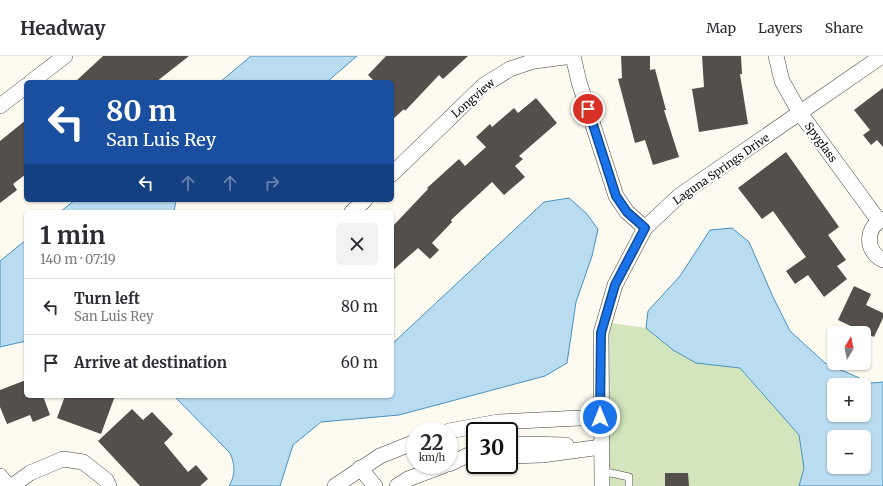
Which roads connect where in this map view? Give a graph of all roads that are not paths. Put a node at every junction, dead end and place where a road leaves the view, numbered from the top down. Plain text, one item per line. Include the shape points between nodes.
1 (66, 56) edge
2 (573, 56) edge
3 (776, 56) edge
4 (882, 56) edge
5 (34, 80) edge
6 (24, 88) edge
7 (0, 106) edge
8 (800, 113) junction
9 (394, 172) edge
10 (363, 202) edge
11 (354, 210) edge
12 (881, 220) edge
13 (645, 228) junction
14 (883, 260) edge
15 (600, 417) junction
16 (524, 420) junction
17 (458, 430) edge
18 (525, 444) junction
19 (518, 445) edge
20 (406, 446) edge
21 (601, 447) junction
22 (518, 456) edge
23 (360, 468) junction
24 (602, 471) junction
25 (421, 474) edge
26 (0, 476) edge
27 (8, 486) edge
28 (12, 486) edge
29 (109, 486) edge
30 (335, 486) edge
31 (375, 486) edge
32 (397, 486) edge
33 (602, 486) edge
34 (629, 486) edge

1 - 5 street
2 - 9 street, Longview via 534,61 510,69 484,85
2 - 13 street via 616,196 627,212
3 - 8 street, Spyglass via 782,81
4 - 8 street, Laguna Springs Drive
6 - 7 street
8 - 12 street, Spyglass
8 - 13 street, Laguna Springs Drive via 679,196
10 - 11 street
12 - 14 street, Spyglass via 870,233 869,240 875,254
13 - 15 street, Laguna Springs Drive via 615,285 601,333
15 - 16 street
15 - 21 street, Laguna Springs Drive
16 - 17 street
16 - 18 street
18 - 19 street
18 - 21 street
20 - 23 street via 380,456
21 - 22 street
21 - 24 street, Laguna Springs Drive
23 - 30 street
23 - 31 street
24 - 33 street, Laguna Springs Drive
24 - 34 lane via 629,477
25 - 32 street
26 - 27 street
28 - 29 street via 30,473 63,459 83,462 106,480

